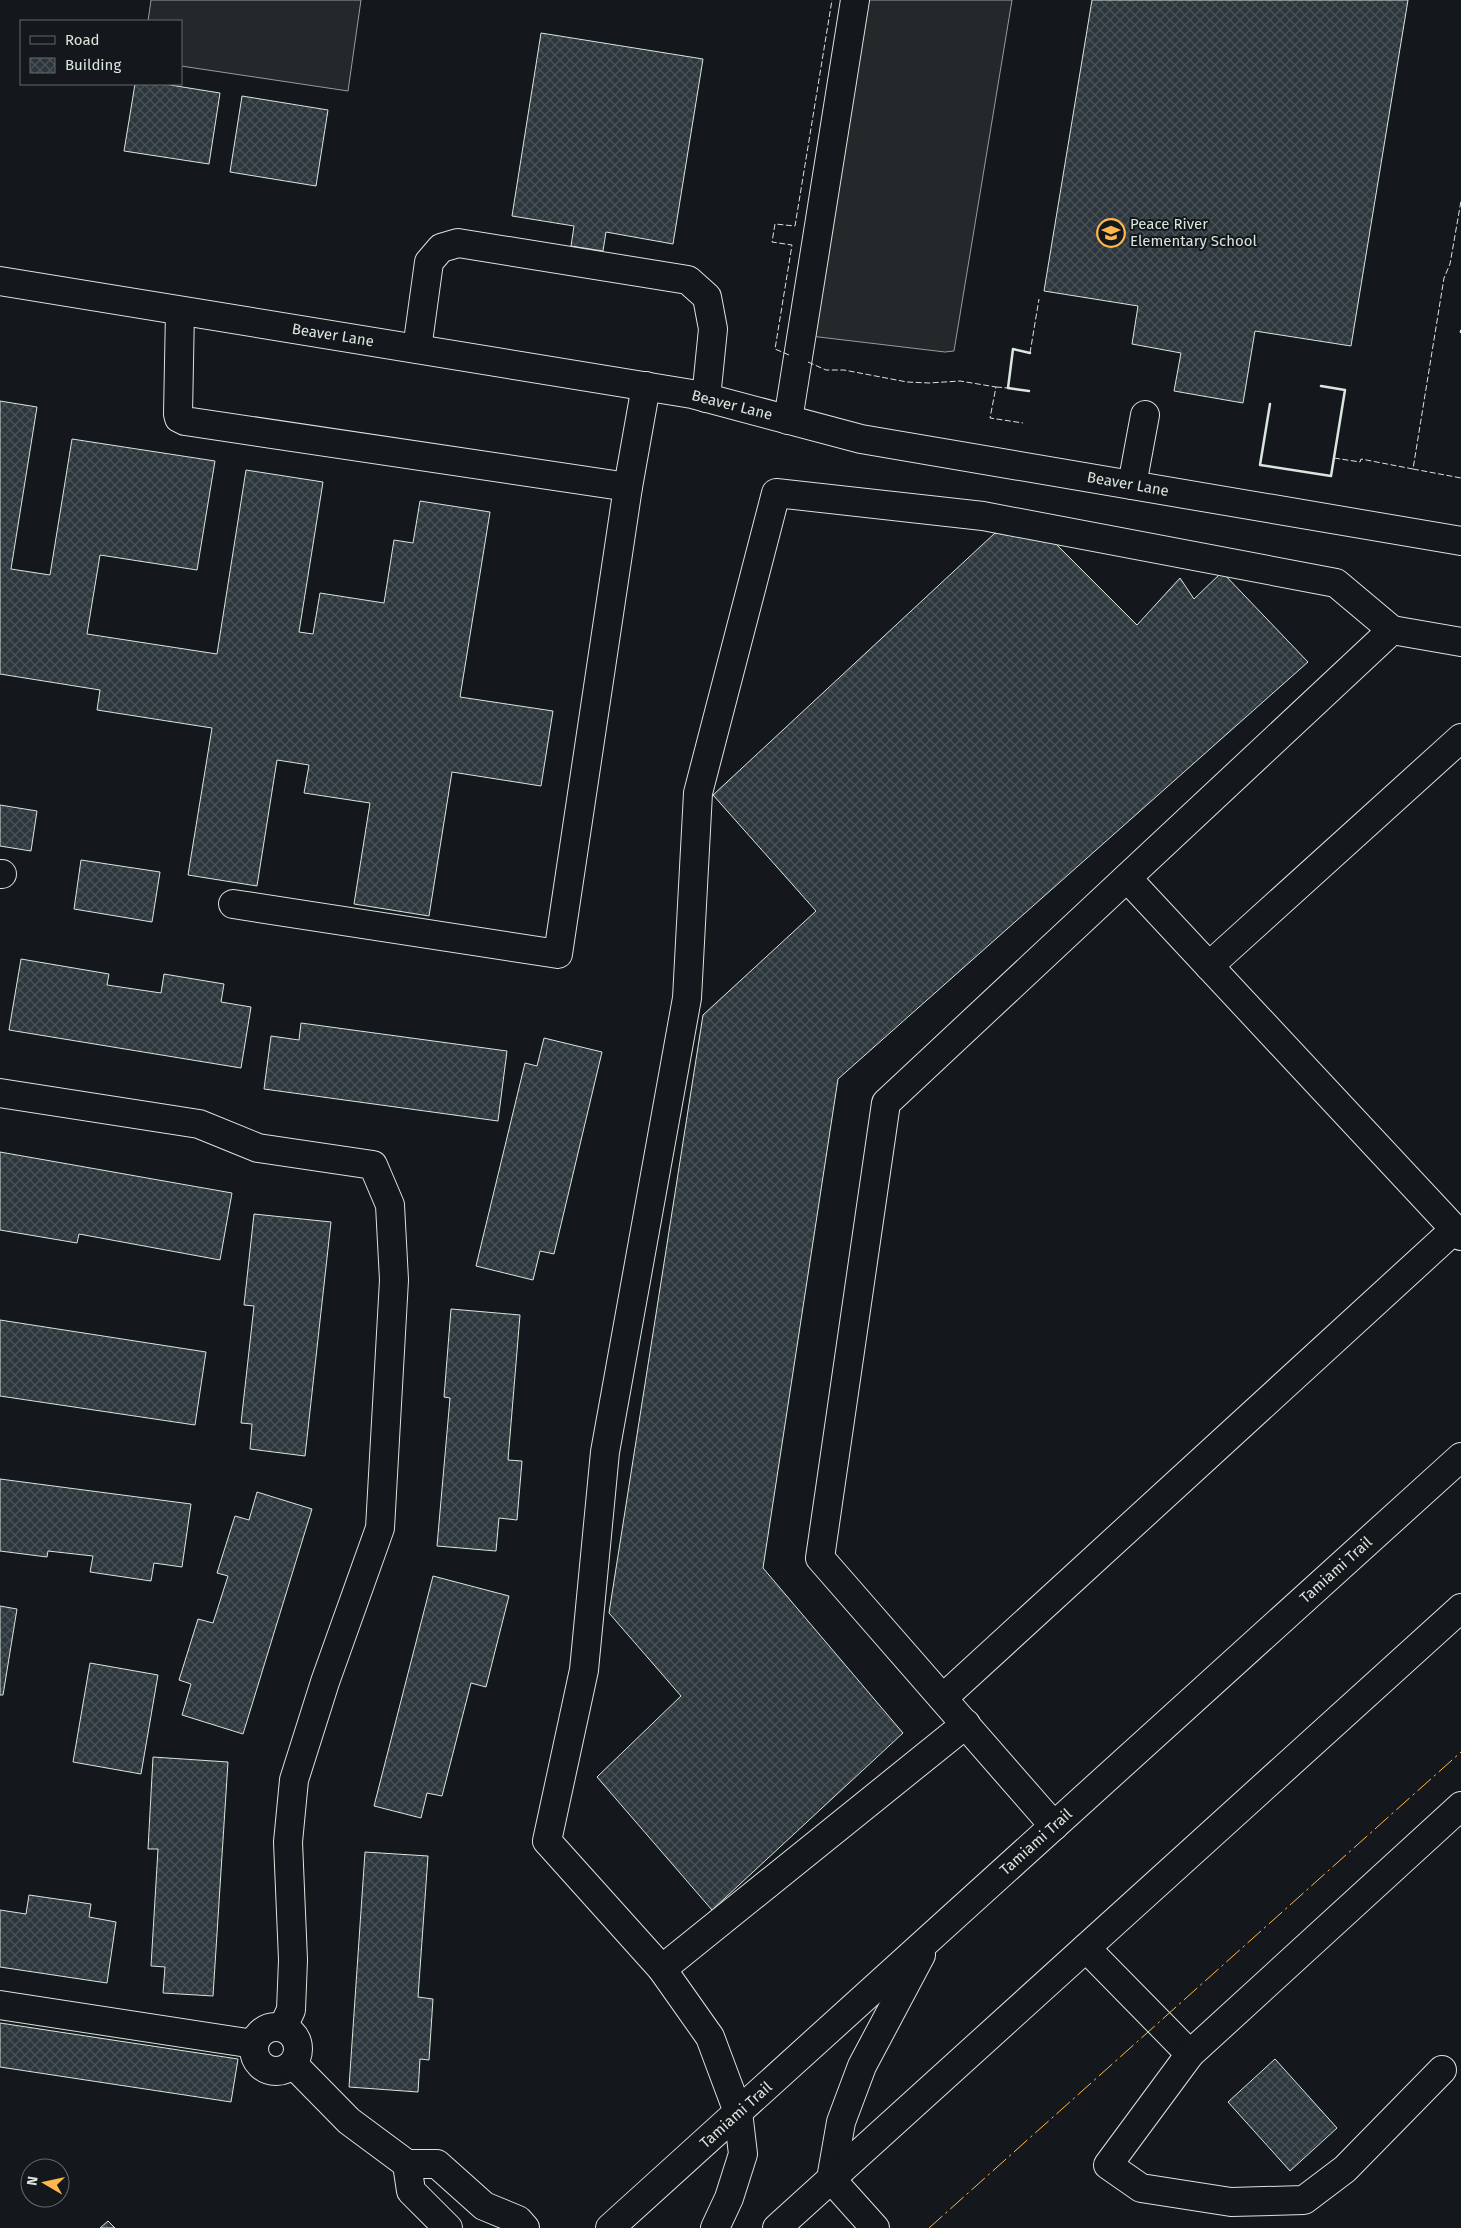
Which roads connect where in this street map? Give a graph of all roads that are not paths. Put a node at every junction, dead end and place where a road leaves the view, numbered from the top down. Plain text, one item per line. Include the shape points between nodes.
1 (854, 0) edge
2 (0, 281) edge
3 (180, 311) junction
4 (417, 349) junction
5 (646, 386) junction
6 (706, 398) junction
7 (1145, 415) dead end
8 (788, 420) junction
9 (1132, 485) junction
10 (628, 487) junction
11 (1461, 541) edge
12 (1392, 630) junction
13 (1461, 642) edge
14 (1461, 738) edge
15 (1127, 878) junction
16 (233, 904) dead end
17 (1209, 966) junction
18 (0, 1093) edge
19 (1458, 1232) edge
20 (1461, 1457) edge
21 (1460, 1612) edge
22 (943, 1698) junction
23 (966, 1724) junction
24 (1461, 1806) edge
25 (1054, 1826) junction
26 (930, 1938) junction
27 (1086, 1948) junction
28 (662, 1969) junction
29 (0, 2005) edge
30 (283, 2027) junction
31 (254, 2044) junction
32 (1190, 2054) junction
33 (293, 2064) junction
34 (1442, 2070) dead end
35 (738, 2112) junction
36 (408, 2164) junction
37 (831, 2179) junction
38 (448, 2228) edge
39 (525, 2228) edge
40 (610, 2228) edge
41 (715, 2228) edge
42 (777, 2228) edge
43 (875, 2228) edge

1 - 8 street
2 - 3 street, Beaver Lane
3 - 4 street, Beaver Lane
3 - 10 street via 178,414 185,421
4 - 5 street, Beaver Lane
4 - 6 street via 429,262 441,248 458,243 688,280 707,297 713,329
5 - 6 street, Beaver Lane
5 - 10 street
6 - 8 street, Beaver Lane
7 - 9 street
8 - 9 street, Beaver Lane via 861,439
9 - 11 street, Beaver Lane
10 - 16 street via 558,954
12 - 13 street
12 - 15 street
12 - 28 street via 1336,583 983,516 776,493 698,793 687,998 605,1452 584,1670 547,1841
14 - 17 street
15 - 17 street
15 - 22 street via 886,1104 820,1558
17 - 19 street
18 - 30 street via 199,1124 258,1148 374,1165 390,1204 394,1280 380,1528 294,1780 288,1842 293,1960 291,2010
19 - 22 street
20 - 25 street, Tamiami Trail
21 - 27 street
22 - 23 street
23 - 25 street
23 - 28 street
24 - 32 street
25 - 26 street, Tamiami Trail
26 - 35 street, Tamiami Trail
26 - 37 street via 862,2066 841,2122
27 - 32 street
27 - 37 street
28 - 35 street via 710,2037
29 - 31 street
30 - 31 street via 262,2031
30 - 33 street via 295,2036 298,2043 297,2058
31 - 33 street via 256,2058 266,2069 280,2071
32 - 34 street via 1108,2165 1140,2188 1231,2202 1304,2200 1345,2169
33 - 36 street via 349,2120
35 - 40 street, Tamiami Trail
35 - 41 street via 742,2154 729,2198
36 - 38 street via 411,2191
36 - 39 street via 437,2164 484,2206 518,2220
37 - 42 street
37 - 43 street

